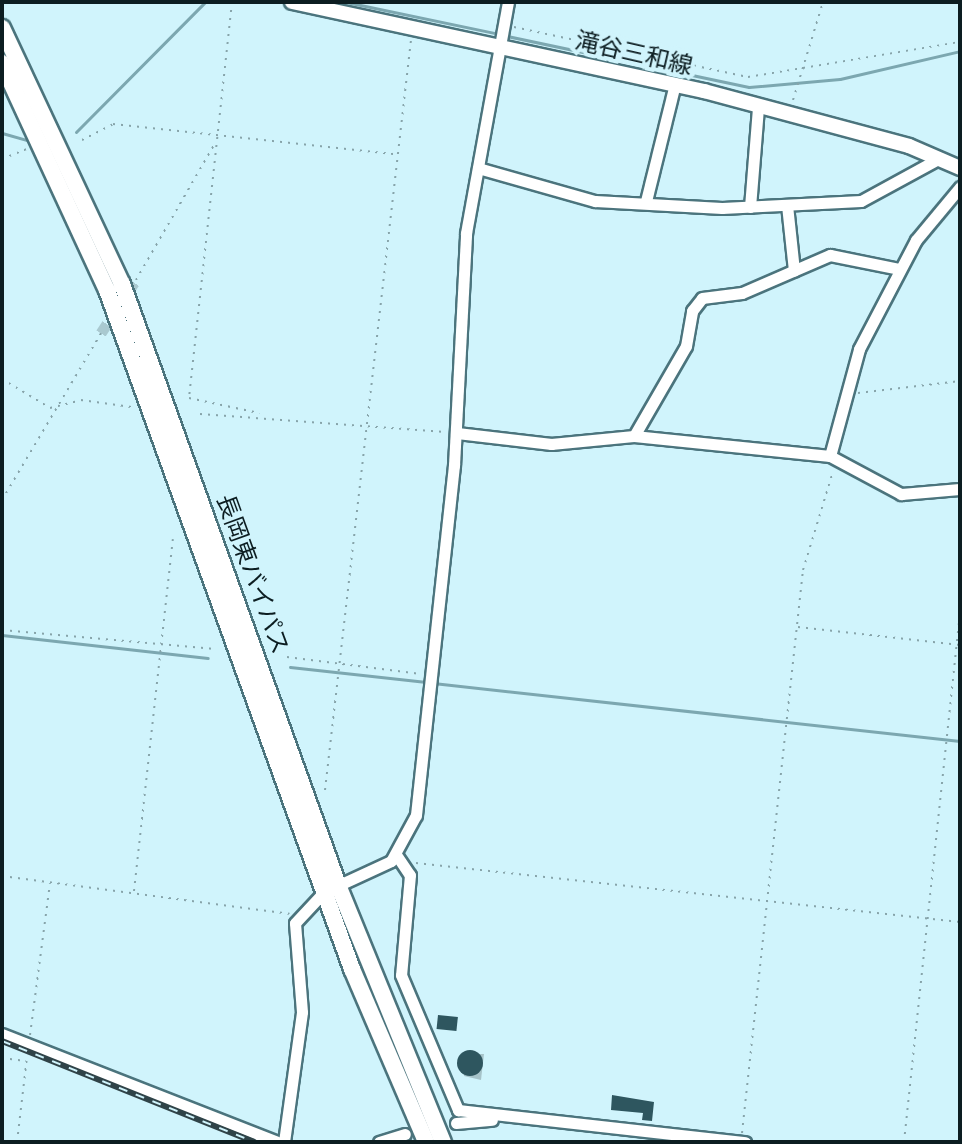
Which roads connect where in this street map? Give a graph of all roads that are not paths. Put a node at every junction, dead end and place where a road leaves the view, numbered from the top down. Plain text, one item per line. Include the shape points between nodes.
1 (292, 2) edge
2 (508, 2) edge
3 (2, 17) edge
4 (2, 28) edge
5 (496, 44) junction
6 (2, 63) edge
7 (675, 84) junction
8 (758, 107) junction
9 (938, 159) junction
10 (478, 168) junction
11 (960, 168) edge
12 (960, 187) edge
13 (646, 201) junction
14 (787, 205) junction
15 (750, 207) junction
16 (899, 269) junction
17 (794, 271) junction
18 (129, 282) junction
19 (457, 433) junction
20 (634, 436) junction
21 (833, 459) junction
22 (960, 489) edge
23 (397, 856) junction
24 (331, 889) junction
25 (2, 1034) edge
26 (512, 1118) junction
27 (456, 1123) dead end
28 (405, 1134) dead end
29 (434, 1141) edge
30 (277, 1142) edge
31 (284, 1142) edge
32 (379, 1142) edge
33 (743, 1142) edge

1 - 5 main road, 滝谷三和線
2 - 5 street
3 - 18 highway
4 - 18 highway, 長岡東バイパス
5 - 7 main road, 滝谷三和線
5 - 10 street
6 - 24 highway, 長岡東バイパス via 107,290
7 - 8 main road, 滝谷三和線
7 - 13 street
8 - 9 main road, 滝谷三和線
8 - 15 street
9 - 11 main road, 滝谷三和線
9 - 14 street via 861,201
10 - 13 street via 546,192
10 - 19 street via 461,275
12 - 16 street
13 - 15 street
14 - 15 street
14 - 17 street
16 - 17 street via 844,254
16 - 21 street via 859,349
17 - 20 street via 696,303 686,346
18 - 24 highway, 長岡東バイパス
19 - 20 street via 551,444
19 - 23 street via 416,815
20 - 21 street
21 - 22 street via 901,494
23 - 24 street
23 - 26 street via 408,868 401,975 433,1059 458,1110
24 - 29 highway, 長岡東バイパス
24 - 31 street via 298,917 292,943 302,1012
25 - 30 street
26 - 27 street
26 - 33 street
28 - 32 street

